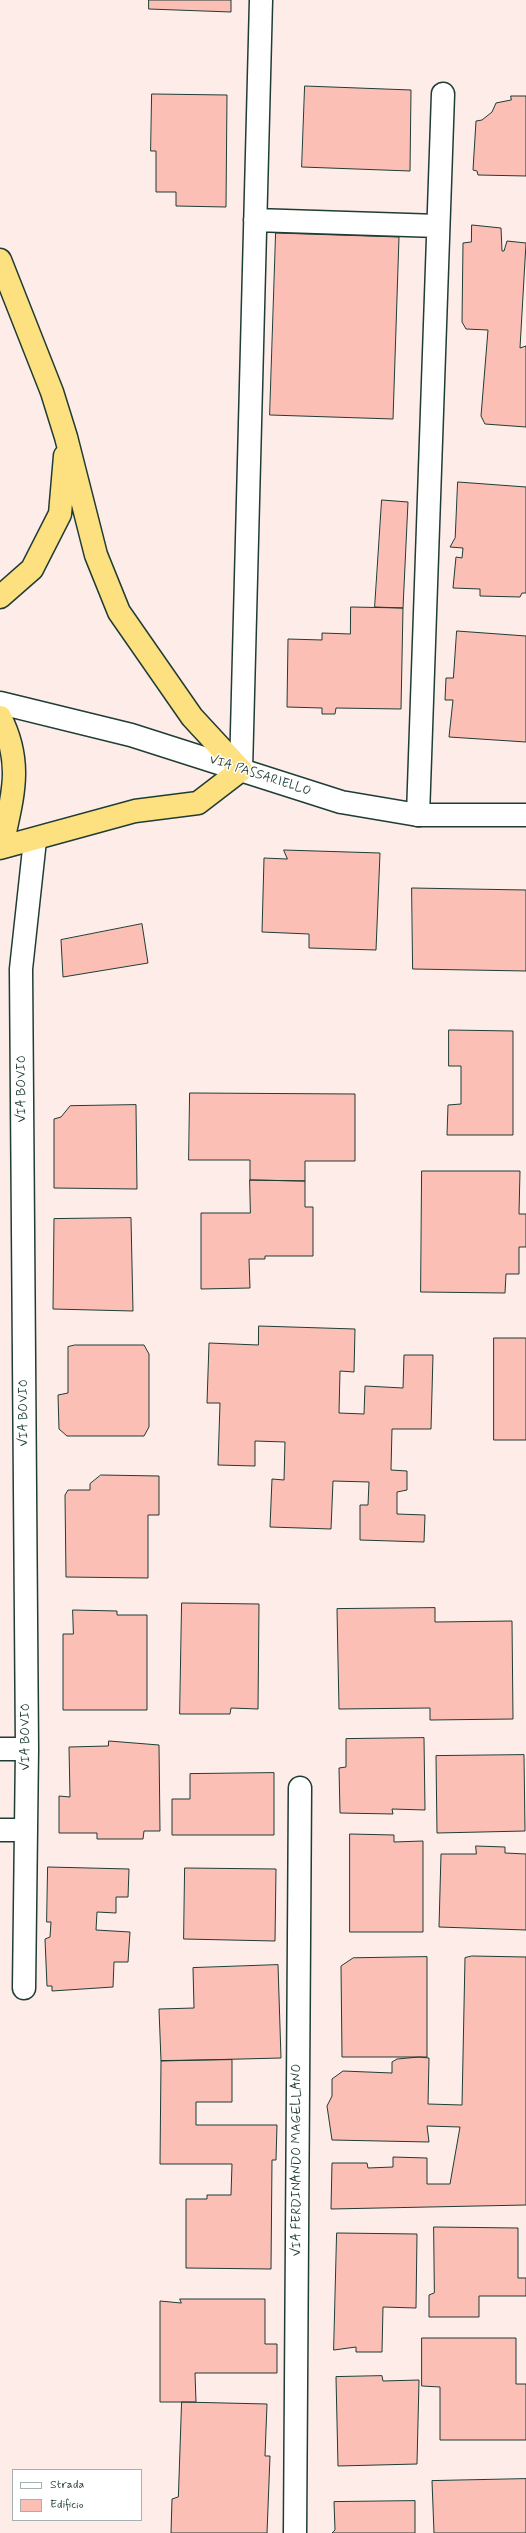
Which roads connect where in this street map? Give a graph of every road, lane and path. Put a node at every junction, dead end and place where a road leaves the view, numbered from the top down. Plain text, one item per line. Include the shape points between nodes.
1 (260, 0) edge
2 (443, 94) dead end
3 (255, 220) junction
4 (438, 226) junction
5 (0, 260) edge
6 (66, 437) junction
7 (0, 597) edge
8 (0, 703) edge
9 (0, 717) edge
10 (241, 770) junction
11 (418, 815) junction
12 (526, 815) edge
13 (34, 840) junction
14 (1, 847) edge
15 (0, 1749) edge
16 (26, 1749) junction
17 (300, 1788) dead end
18 (0, 1830) edge
19 (26, 1830) junction
20 (24, 1988) dead end
21 (295, 2533) edge

1 - 3 street
2 - 4 street
3 - 4 street
3 - 10 street
4 - 11 street
5 - 6 highway via 52,392
6 - 7 highway via 60,514 32,569
6 - 10 highway via 96,555 119,612 192,717
8 - 10 street, VIA PASSARIELLO via 131,735
9 - 14 highway via 9,735 16,778
10 - 11 street, VIA PASSARIELLO via 341,802
10 - 13 highway via 198,803 135,811
11 - 12 street, VIA PASSARIELLO
13 - 14 highway
13 - 16 street, VIA BOVIO via 21,969
15 - 16 street
16 - 19 street, VIA BOVIO
17 - 21 street, VIA FERDINANDO MAGELLANO
18 - 19 street
19 - 20 street, VIA BOVIO

